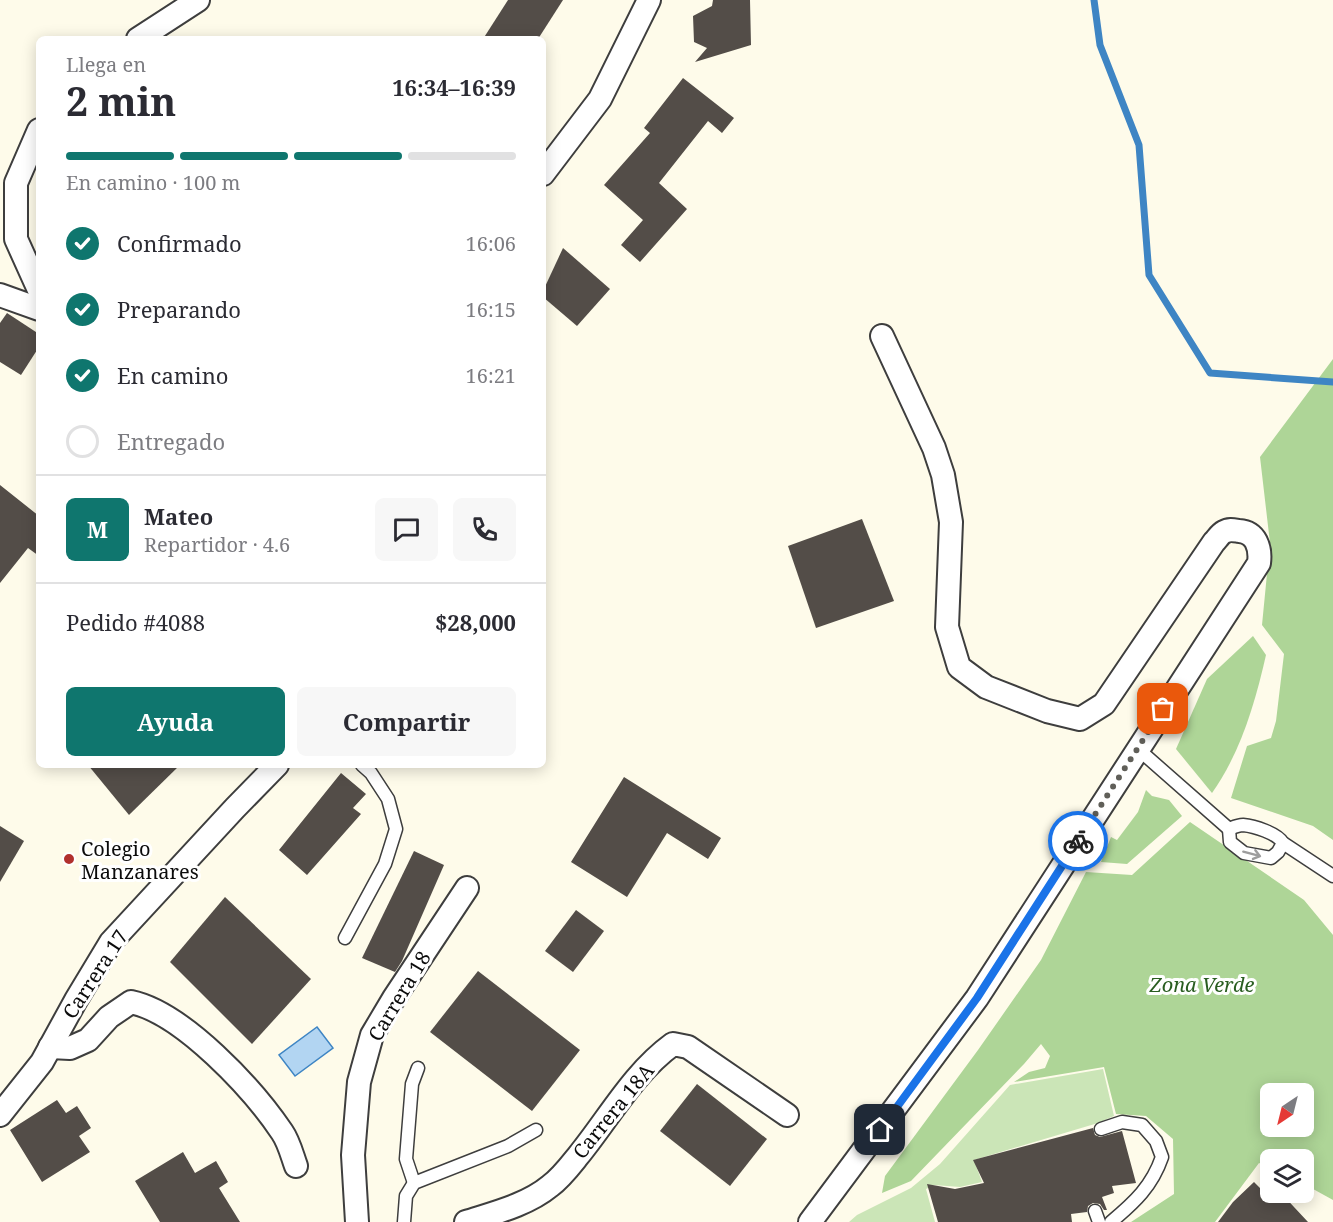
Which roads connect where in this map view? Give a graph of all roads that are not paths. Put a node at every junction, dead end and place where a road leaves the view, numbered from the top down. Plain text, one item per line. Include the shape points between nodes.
1 (198, 0) edge
2 (650, 0) edge
3 (143, 36) edge
4 (36, 137) edge
5 (546, 170) edge
6 (36, 283) edge
7 (0, 295) edge
8 (36, 308) edge
9 (882, 336) dead end
10 (1138, 749) junction
11 (274, 768) edge
12 (365, 768) edge
13 (1229, 829) junction
14 (1283, 843) junction
15 (1333, 876) edge
16 (467, 888) dead end
17 (345, 938) dead end
18 (50, 1047) junction
19 (418, 1068) dead end
20 (0, 1115) edge
21 (787, 1115) dead end
22 (1101, 1129) dead end
23 (536, 1130) dead end
24 (296, 1166) dead end
25 (414, 1183) junction
26 (357, 1222) edge
27 (404, 1222) edge
28 (466, 1222) edge
29 (810, 1222) edge
30 (1111, 1222) edge

1 - 3 street
2 - 5 street via 600,99
4 - 6 street via 16,183 16,238
7 - 8 street
9 - 10 street via 943,475 951,522 947,627 959,667 986,687 1047,711 1080,718 1104,704 1222,533 1246,531 1256,540 1259,563
10 - 13 lane
10 - 29 street via 977,998
11 - 18 street, Carrera 17 via 111,942
12 - 17 lane via 388,799 396,830 385,864
13 - 14 lane via 1245,825 1276,836
13 -> 14 lane via 1230,842 1244,853 1271,858
14 - 15 lane
16 - 26 street, Carrera 18 via 372,1035 359,1082 354,1155
18 - 20 street, Carrera 17
18 - 24 street via 70,1048 88,1040 109,1017 131,1002 147,1006 197,1039 244,1083 283,1134
19 - 25 lane via 412,1084 406,1159
21 - 28 street, Carrera 18A via 688,1047 673,1044 634,1081 551,1186 520,1204
22 - 30 lane via 1122,1122 1142,1125 1162,1157 1147,1189
23 - 25 lane via 508,1146
25 - 27 lane via 405,1196

